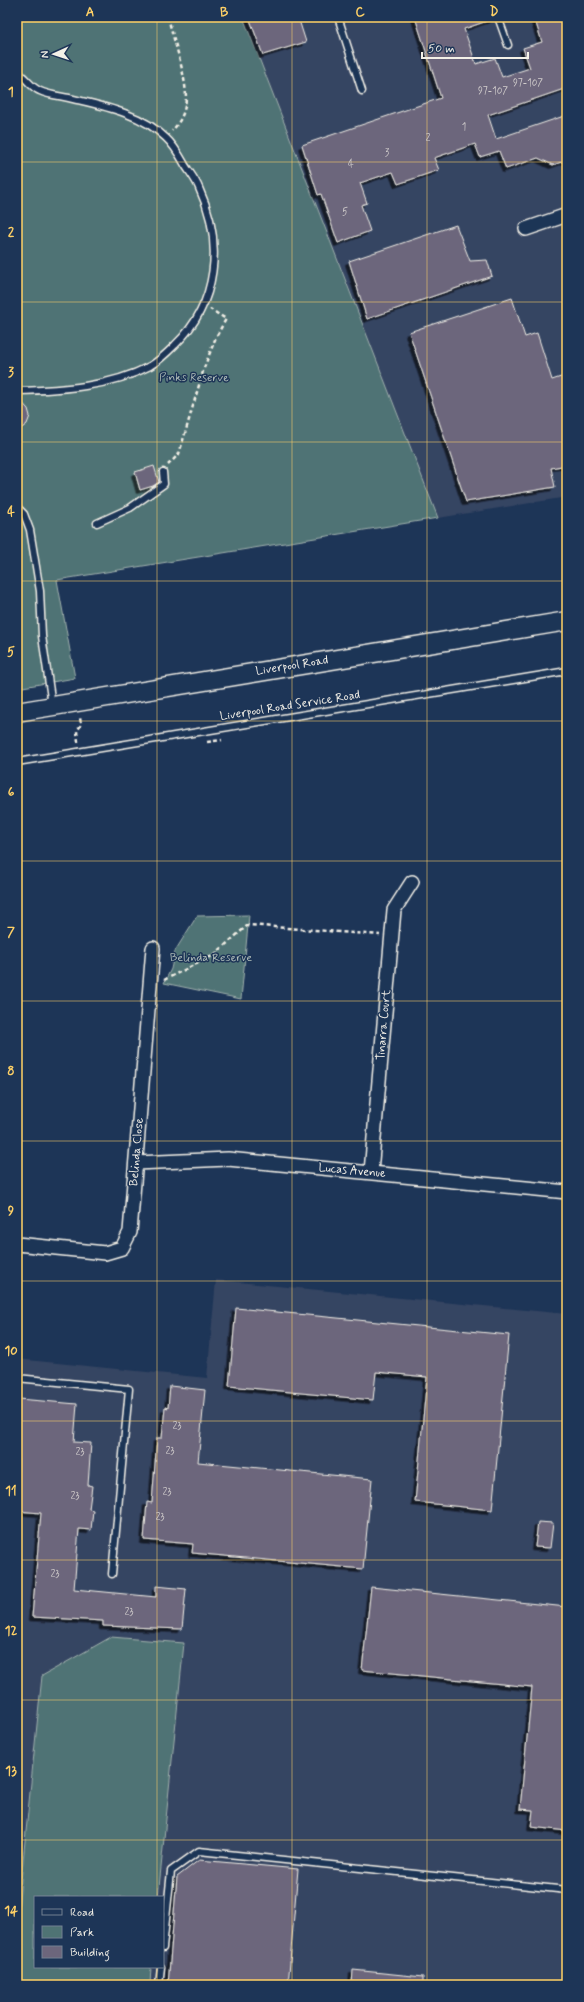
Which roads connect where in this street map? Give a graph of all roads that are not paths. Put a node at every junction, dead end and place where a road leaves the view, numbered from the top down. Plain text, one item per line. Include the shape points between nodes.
1 (338, 17) edge
2 (498, 17) edge
3 (508, 46) dead end
4 (17, 72) edge
5 (362, 91) dead end
6 (567, 216) edge
7 (526, 229) dead end
8 (17, 391) edge
9 (163, 472) road end
10 (17, 507) edge
11 (97, 523) dead end
12 (567, 621) edge
13 (567, 671) edge
14 (52, 706) junction
15 (17, 712) edge
16 (17, 762) edge
17 (412, 882) dead end
18 (153, 948) dead end
19 (136, 1163) junction
20 (372, 1172) junction
21 (567, 1192) edge
22 (17, 1244) edge
23 (17, 1378) edge
24 (112, 1574) dead end
25 (567, 1890) edge
26 (164, 1938) edge
27 (161, 1968) edge
28 (159, 1985) edge

1 - 5 lane
2 - 3 lane
4 - 8 lane via 40,92 119,111 167,138 199,188 209,215 213,242 212,274 204,306 187,334 151,365 132,374 91,385 42,391
6 - 7 street
9 - 11 lane via 164,484 130,508
10 - 14 lane via 24,514 30,530 40,591 42,636
12 - 14 main road, Liverpool Road
13 - 16 lane, Liverpool Road Service Road
14 - 15 main road, Liverpool Road
17 - 20 street, Tinarra Court via 394,910
18 - 19 street, Belinda Close
19 - 20 street, Lucas Avenue via 228,1159
19 - 22 street, Belinda Close via 130,1232 122,1248 105,1253
20 - 21 street, Lucas Avenue
23 - 24 lane via 129,1389
25 - 26 lane via 199,1851 171,1871
27 - 28 lane

